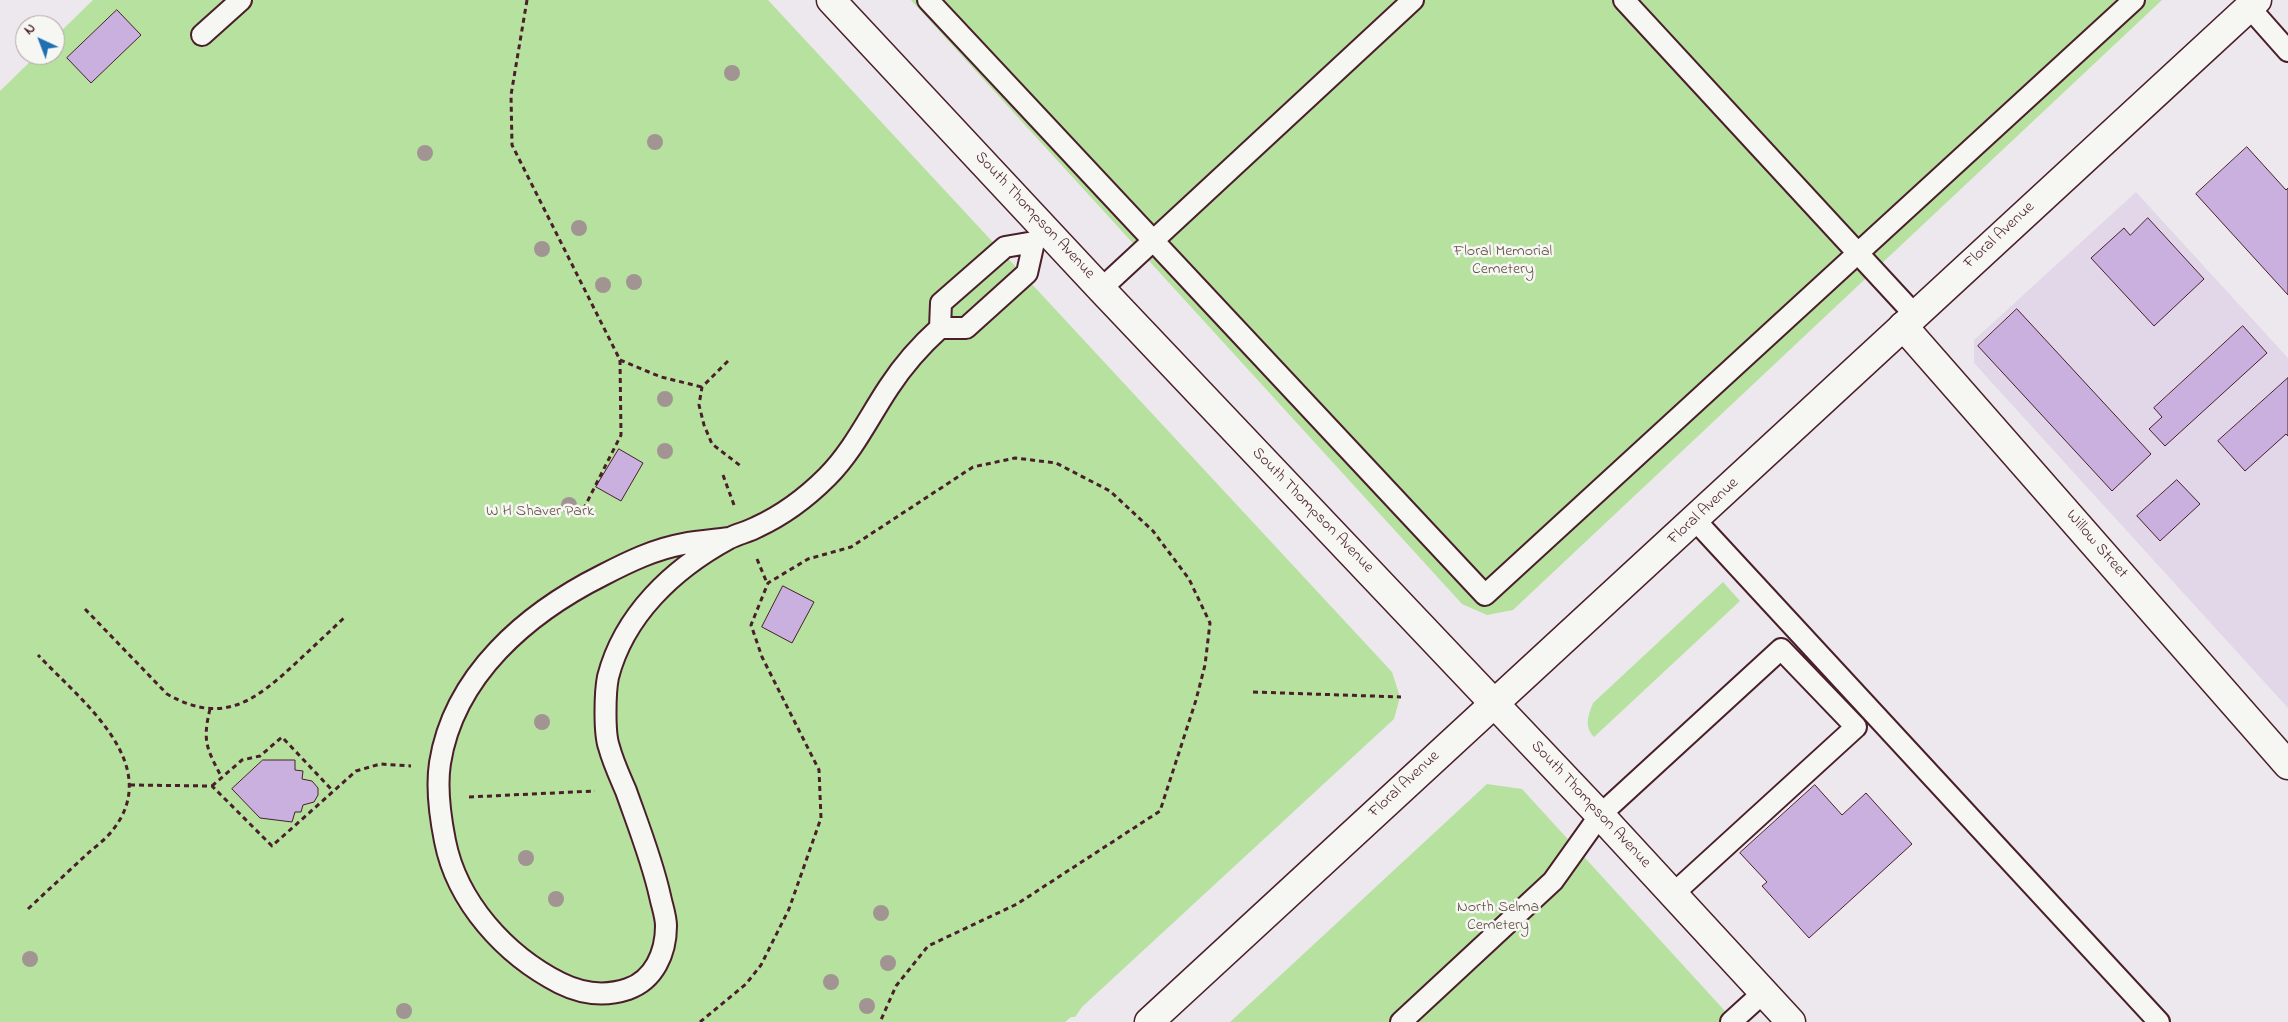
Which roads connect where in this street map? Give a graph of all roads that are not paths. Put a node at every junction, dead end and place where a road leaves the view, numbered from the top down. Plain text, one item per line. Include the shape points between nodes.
1 (240, 0) edge
2 (832, 0) edge
3 (928, 0) edge
4 (1413, 0) edge
5 (1624, 0) edge
6 (2134, 0) edge
7 (2253, 4) edge
8 (202, 35) dead end
9 (2288, 51) edge
10 (1040, 236) junction
11 (1154, 240) junction
12 (1858, 252) junction
13 (1101, 289) junction
14 (1909, 320) junction
15 (940, 328) junction
16 (1695, 520) junction
17 (730, 538) junction
18 (1493, 703) junction
19 (2287, 762) edge
20 (1600, 815) junction
21 (1673, 894) junction
22 (1764, 992) junction
23 (1149, 1022) edge
24 (1401, 1022) edge
25 (1732, 1022) edge
26 (1791, 1022) edge
27 (2159, 1022) edge

1 - 8 lane
2 - 10 street, South Thompson Avenue
3 - 11 lane
4 - 11 lane
5 - 12 lane
6 - 12 lane
7 - 9 lane
7 - 14 street, Floral Avenue
10 - 13 street, South Thompson Avenue
10 - 15 lane via 1005,247 941,302
10 - 15 lane via 1027,273 966,328
11 - 12 lane via 1485,595
11 - 13 lane
12 - 14 lane
13 - 18 street, South Thompson Avenue
14 - 16 street, Floral Avenue
14 - 19 street, Willow Street
15 - 17 lane via 910,358 858,439 828,477 774,519
16 - 18 street, Floral Avenue
16 - 27 lane
17 - 17 lane via 681,544 647,555 556,601 496,652 473,680 456,708 444,743 439,768 442,825 457,878 471,904 489,929 507,946 560,983 582,992 599,995 618,992 647,977 660,958 666,924 656,882 607,743 607,681 621,641 652,597 680,570
18 - 20 street, South Thompson Avenue
18 - 23 street, Floral Avenue
20 - 21 street, South Thompson Avenue
20 - 21 lane via 1781,649 1856,727
20 - 24 lane via 1553,880
21 - 22 street, South Thompson Avenue
22 - 25 lane
22 - 26 street, South Thompson Avenue

